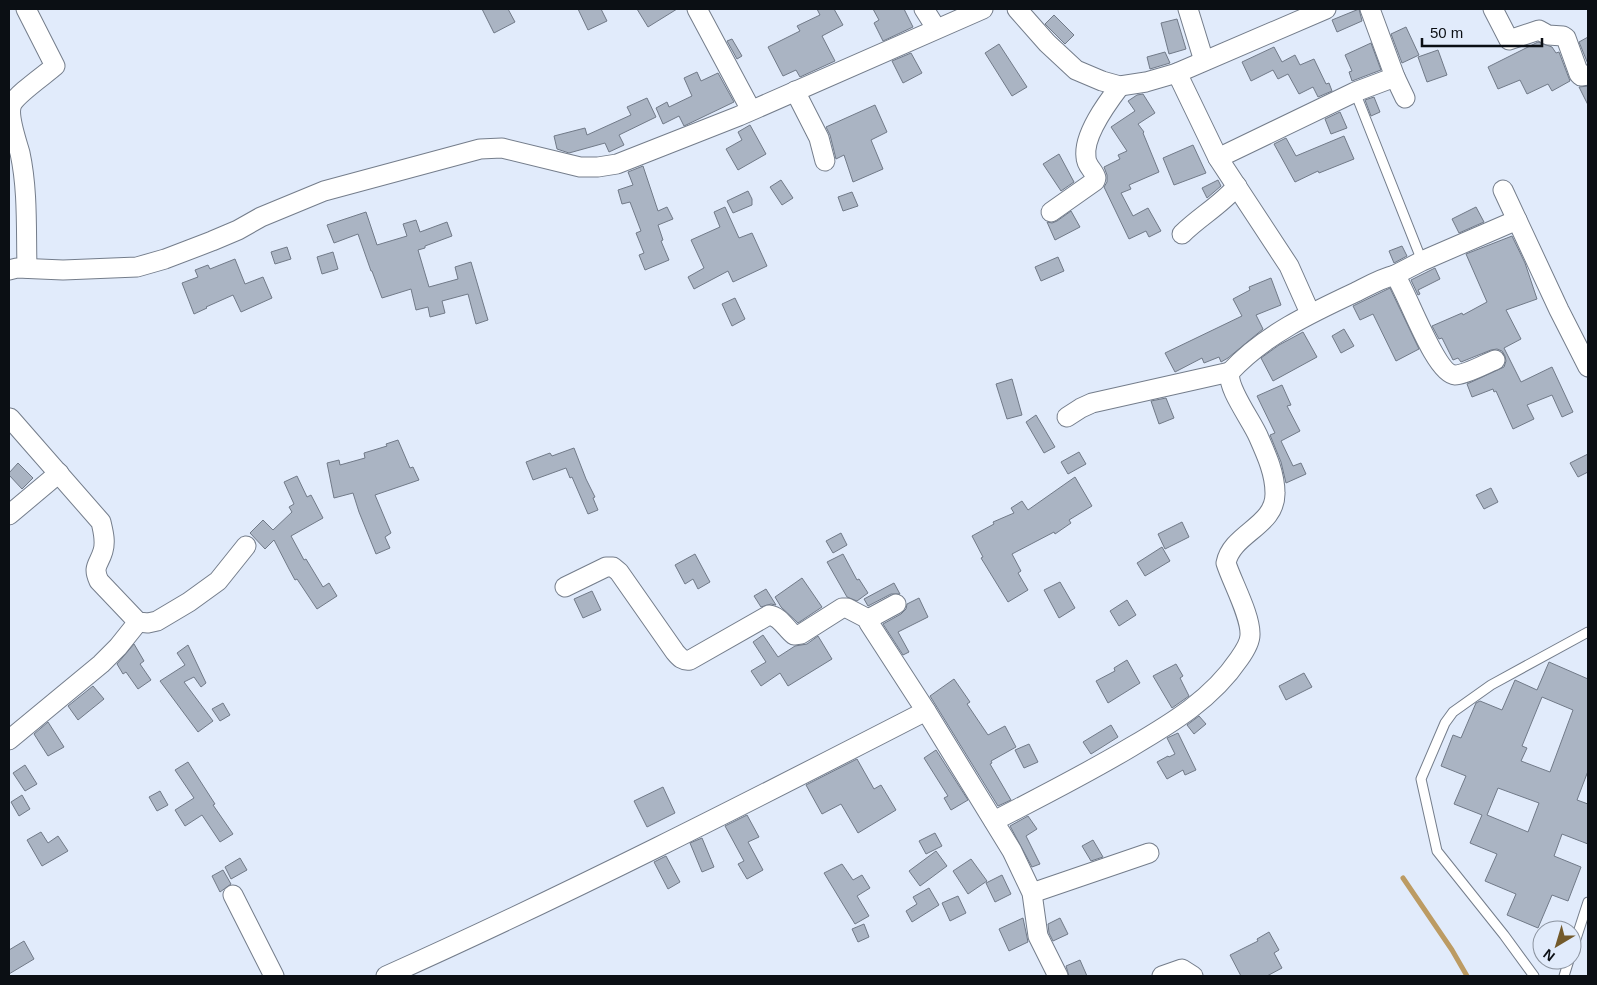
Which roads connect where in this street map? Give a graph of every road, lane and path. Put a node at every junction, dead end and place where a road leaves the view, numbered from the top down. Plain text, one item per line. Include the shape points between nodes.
1 (26, 9) edge
2 (697, 9) edge
3 (924, 9) edge
4 (983, 9) edge
5 (1017, 9) edge
6 (1188, 9) edge
7 (1326, 9) edge
8 (1370, 9) edge
9 (1493, 9) edge
10 (936, 28) junction
11 (1204, 61) junction
12 (1177, 73) junction
13 (1588, 75) edge
14 (1395, 76) junction
15 (1120, 86) junction
16 (795, 91) junction
17 (1355, 92) junction
18 (1405, 98) dead end
19 (751, 110) junction
20 (13, 146) edge
21 (1218, 158) junction
22 (824, 162) dead end
23 (1237, 186) junction
24 (1503, 190) dead end
25 (1051, 212) dead end
26 (1518, 220) junction
27 (1182, 234) dead end
28 (1422, 261) junction
29 (18, 269) edge
30 (1395, 275) junction
31 (1310, 313) junction
32 (1586, 355) edge
33 (1495, 360) dead end
34 (1230, 372) junction
35 (1067, 417) dead end
36 (10, 418) edge
37 (59, 473) junction
38 (9, 515) edge
39 (246, 546) dead end
40 (565, 587) dead end
41 (896, 604) dead end
42 (870, 620) junction
43 (138, 622) junction
44 (1588, 632) edge
45 (926, 711) junction
46 (9, 740) edge
47 (994, 821) junction
48 (1150, 853) dead end
49 (1032, 893) junction
50 (233, 895) dead end
51 (1588, 902) edge
52 (1582, 920) edge
53 (274, 976) edge
54 (386, 976) edge
55 (1058, 976) edge
56 (1162, 976) edge
57 (1193, 976) edge
58 (1534, 976) edge

1 - 20 street via 55,66 12,104
2 - 19 street
3 - 10 street
4 - 10 street
5 - 15 street via 1076,70
6 - 11 street
7 - 11 street
8 - 14 street
9 - 13 street via 1509,40 1538,30 1566,38 1579,74
10 - 16 street
11 - 12 street
12 - 15 street
12 - 21 street
14 - 17 street
14 - 18 street
15 - 25 street via 1094,127 1086,148 1087,164 1096,175 1095,181
16 - 19 street
16 - 22 street via 819,138
17 - 21 street
17 - 28 lane
19 - 29 street via 617,164 580,167 502,148 480,149 324,192 270,213 212,242 137,267
20 - 29 street via 23,166 26,202
21 - 23 street
23 - 27 street
23 - 31 street via 1289,266
24 - 26 street
26 - 28 street
26 - 32 street via 1559,310
28 - 30 street
30 - 31 street
30 - 33 street via 1432,352 1447,371 1460,374
31 - 34 street via 1253,351
34 - 35 street via 1092,403
34 - 47 street via 1230,383 1259,436 1273,473 1275,495 1272,508 1264,519 1233,546 1227,556 1226,563 1248,620 1250,636 1246,648 1230,673 1210,694 1177,720 1094,769
36 - 37 street
37 - 38 street
37 - 43 street via 101,522 104,550 96,565 99,581
39 - 43 street via 218,581 189,602 157,620
40 - 42 street via 606,567 613,567 675,652 686,661 769,615 778,618 794,635 801,634 842,608
41 - 42 street
42 - 45 street
43 - 46 street via 101,664
44 - 58 lane via 1491,685 1453,712 1421,779 1437,851
45 - 47 street
45 - 54 street via 602,876
47 - 49 street
48 - 49 street
49 - 55 street via 1038,936
50 - 53 street
51 - 52 lane
56 - 57 street via 1182,969

